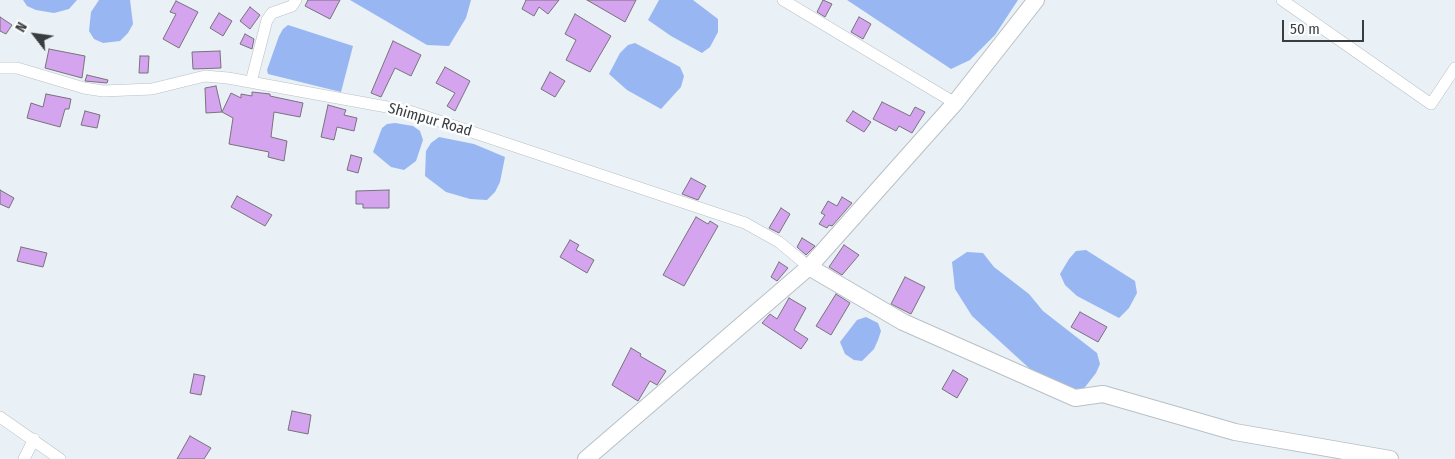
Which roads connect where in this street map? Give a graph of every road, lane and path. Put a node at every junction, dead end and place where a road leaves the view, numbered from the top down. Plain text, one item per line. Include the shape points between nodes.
1 (296, 0) edge
2 (783, 0) edge
3 (1036, 0) edge
4 (1282, 0) edge
5 (0, 68) edge
6 (1455, 68) edge
7 (251, 82) junction
8 (955, 103) junction
9 (810, 267) junction
10 (0, 416) edge
11 (34, 439) junction
12 (24, 459) edge
13 (60, 459) edge
14 (586, 459) edge
15 (1390, 459) edge

1 - 7 street via 292,6 272,13 267,20
2 - 8 street
3 - 8 street
4 - 6 street via 1431,104
5 - 7 street, Shimpur Road via 17,68 103,91 152,89 205,76
7 - 9 street, Shimpur Road via 409,110 745,223 779,242
8 - 9 street
9 - 14 street
9 - 15 street via 903,322 1075,398 1103,394 1235,432
10 - 11 street
11 - 12 street
11 - 13 street

